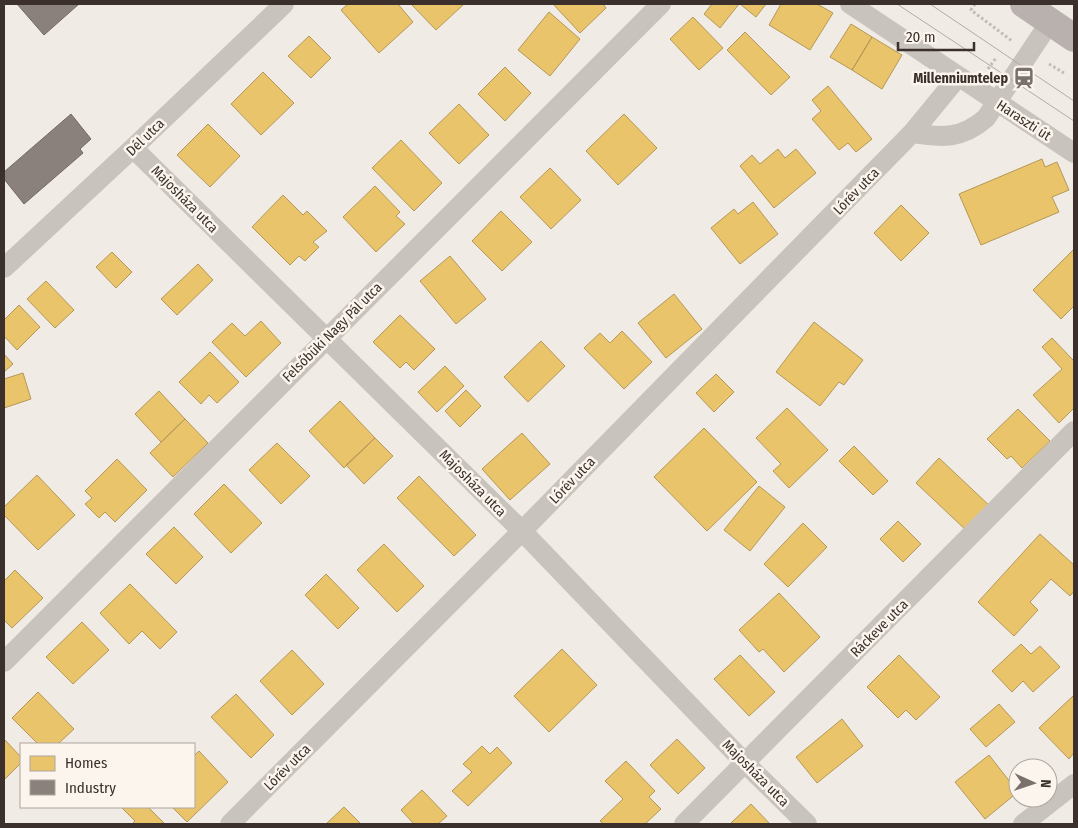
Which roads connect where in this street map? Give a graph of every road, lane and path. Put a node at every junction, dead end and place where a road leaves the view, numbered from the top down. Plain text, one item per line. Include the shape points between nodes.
1 (284, 4) edge
2 (661, 4) edge
3 (850, 4) edge
4 (1024, 4) edge
5 (1050, 22) junction
6 (1074, 38) edge
7 (958, 77) junction
8 (997, 102) junction
9 (912, 133) junction
10 (133, 148) junction
11 (1074, 153) edge
12 (4, 268) edge
13 (326, 338) junction
14 (1074, 431) edge
15 (522, 531) junction
16 (4, 662) edge
17 (745, 763) junction
18 (1074, 784) edge
19 (230, 824) edge
20 (684, 824) edge
21 (807, 824) edge
22 (1023, 824) edge

1 - 10 street, Dél utca
2 - 13 street, Felsőbüki Nagy Pál utca
3 - 7 street, Haraszti út
4 - 5 main road
5 - 6 main road
5 - 8 street
7 - 8 street, Haraszti út
7 - 9 street, Lórév utca
8 - 9 street via 986,118 960,134 938,138
8 - 11 street, Haraszti út
9 - 15 street, Lórév utca
10 - 12 street, Dél utca
10 - 13 street, Majosháza utca
13 - 15 street, Majosháza utca
13 - 16 street, Felsőbüki Nagy Pál utca
14 - 17 street, Ráckeve utca
15 - 17 street, Majosháza utca
15 - 19 street, Lórév utca
17 - 20 street, Ráckeve utca
17 - 21 street, Majosháza utca
18 - 22 street

